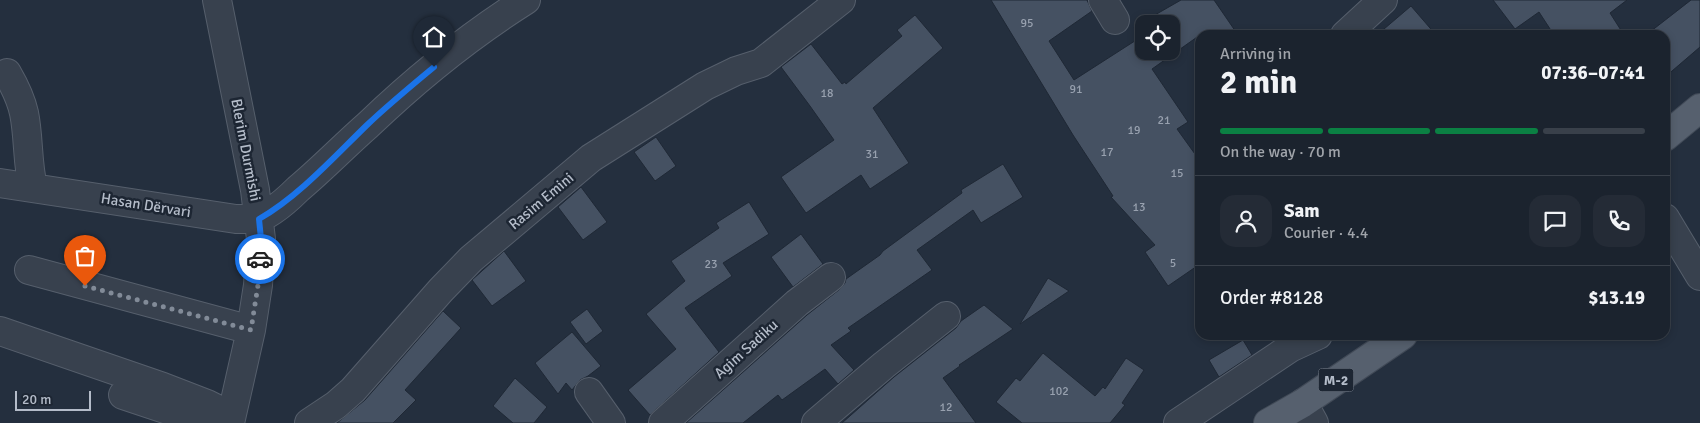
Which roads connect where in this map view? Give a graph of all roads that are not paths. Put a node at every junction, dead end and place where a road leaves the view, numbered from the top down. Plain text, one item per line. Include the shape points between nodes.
1 (217, 0) edge
2 (526, 0) edge
3 (841, 0) edge
4 (1383, 0) edge
5 (1350, 30) edge
6 (7, 73) dead end
7 (1700, 108) edge
8 (1670, 133) edge
9 (0, 183) edge
10 (33, 187) junction
11 (259, 219) junction
12 (1670, 226) edge
13 (29, 270) dead end
14 (1700, 276) edge
15 (831, 277) dead end
16 (946, 316) dead end
17 (251, 330) junction
18 (0, 331) edge
19 (1307, 340) edge
20 (1397, 340) edge
21 (589, 392) dead end
22 (123, 395) dead end
23 (1309, 413) edge
24 (223, 421) edge
25 (309, 423) edge
26 (611, 423) edge
27 (663, 423) edge
28 (816, 423) edge
29 (1178, 423) edge
30 (1268, 423) edge

1 - 11 street, Blerim Durmishi
2 - 11 street via 449,55 290,197
3 - 25 street, Rasim Emini via 761,63 705,86 591,158 471,259 353,390
4 - 5 street
6 - 10 street via 24,112
7 - 8 main road
9 - 10 street, Hasan Dërvari
10 - 11 street, Hasan Dërvari via 227,217
11 - 17 street, Blerim Durmishi via 258,285
12 - 14 street
13 - 17 street
15 - 27 street, Agim Sadiku via 797,303
16 - 28 street
17 - 24 street, Blerim Durmishi
18 - 24 street via 207,404
19 - 29 street via 1290,348
20 - 23 main road, M-2
21 - 26 street
22 - 24 street
23 - 30 main road, M-2

